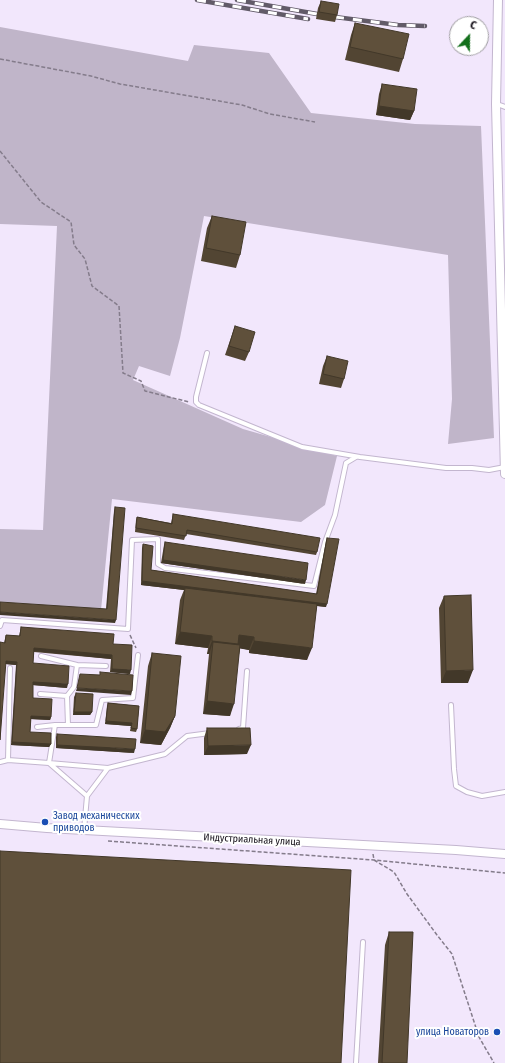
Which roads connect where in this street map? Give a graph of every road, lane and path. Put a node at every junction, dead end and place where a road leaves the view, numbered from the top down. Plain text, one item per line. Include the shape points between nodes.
1 (498, 0) edge
2 (0, 59) edge
3 (496, 104) junction
4 (505, 107) edge
5 (314, 122) dead end
6 (0, 151) edge
7 (502, 261) edge
8 (207, 353) dead end
9 (199, 405) junction
10 (356, 457) junction
11 (505, 467) edge
12 (505, 474) edge
13 (1, 620) edge
14 (0, 626) edge
15 (128, 630) junction
16 (138, 655) joint
17 (41, 656) dead end
18 (77, 665) junction
19 (106, 666) dead end
20 (10, 668) dead end
21 (247, 670) dead end
22 (40, 694) dead end
23 (67, 696) junction
24 (451, 705) dead end
25 (68, 725) junction
26 (55, 726) junction
27 (37, 727) dead end
28 (235, 729) edge
29 (219, 732) edge
30 (8, 760) junction
31 (0, 762) edge
32 (49, 763) junction
33 (108, 768) junction
34 (505, 792) edge
35 (87, 796) junction
36 (0, 824) edge
37 (84, 830) junction
38 (103, 840) dead end
39 (373, 845) junction
40 (505, 854) edge
41 (374, 860) junction
42 (505, 873) edge
43 (363, 942) dead end
44 (356, 1063) edge
45 (494, 1063) edge

1 - 3 street
2 - 5 path via 120,84 242,105 270,114
3 - 4 lane
3 - 7 street
6 - 9 path via 41,202 71,222 74,245 85,259 92,286 119,306 123,373 142,381 145,391
7 - 11 street
8 - 9 lane via 196,397
9 - 10 lane via 302,446
10 - 11 lane via 446,468 490,470
10 - 15 lane via 346,463 335,515 314,586 165,568 158,564 158,539 132,540
11 - 12 street
13 - 14 lane
13 - 15 lane
15 - 16 path
16 - 25 lane via 133,698 102,700 96,725
17 - 18 lane
18 - 19 lane
18 - 23 lane via 74,687
20 - 30 lane
21 - 28 lane via 243,728
22 - 23 lane
23 - 25 lane
24 - 34 lane via 456,786 466,792 482,796
25 - 26 lane
26 - 27 lane
26 - 32 lane
29 - 33 lane via 187,736 165,754
30 - 31 lane
30 - 32 lane
32 - 33 lane
32 - 35 lane
33 - 35 lane
35 - 37 lane
36 - 37 street, Индустриальная улица
37 - 39 street, Индустриальная улица
38 - 41 path
39 - 40 street, Индустриальная улица
39 - 41 path
41 - 42 path
41 - 45 path via 394,872 436,935 452,954 478,1037
43 - 44 lane

